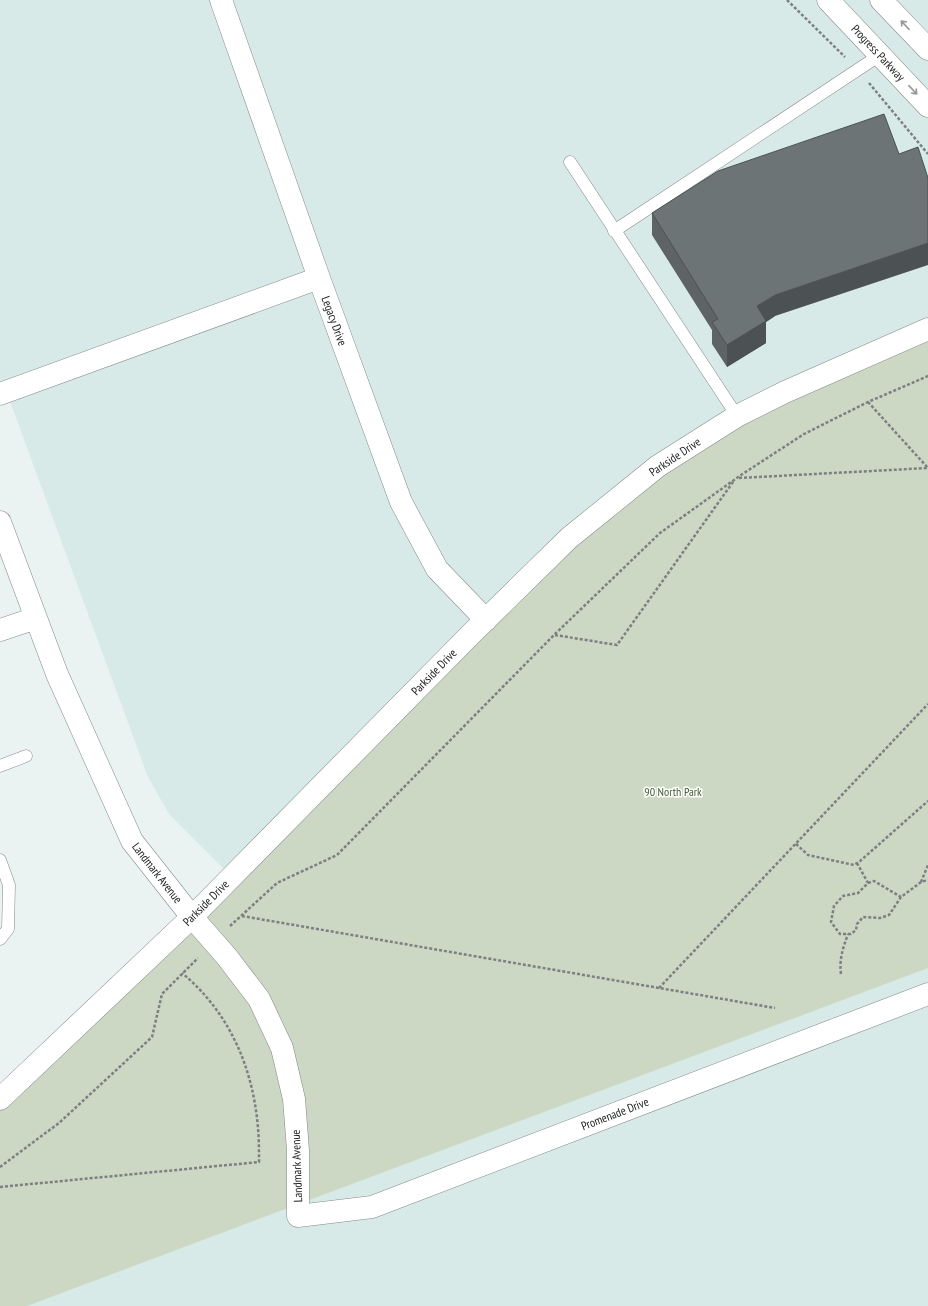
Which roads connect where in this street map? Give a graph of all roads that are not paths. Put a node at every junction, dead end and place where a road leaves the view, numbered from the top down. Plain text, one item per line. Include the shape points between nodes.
1 (221, 0) edge
2 (828, 0) edge
3 (881, 0) edge
4 (928, 49) edge
5 (880, 55) junction
6 (928, 106) edge
7 (570, 162) dead end
8 (614, 231) junction
9 (319, 278) junction
10 (928, 329) edge
11 (0, 394) edge
12 (737, 416) junction
13 (0, 522) edge
14 (36, 618) junction
15 (486, 620) junction
16 (0, 630) edge
17 (26, 756) dead end
18 (0, 766) edge
19 (0, 860) edge
20 (192, 917) junction
21 (0, 939) edge
22 (928, 994) edge
23 (0, 1099) edge
24 (298, 1216) joint

1 - 9 street, Legacy Drive
2 - 5 street, Progress Parkway
4 -> 3 street
5 -> 6 street, Progress Parkway
5 - 8 lane
7 - 8 lane
8 - 12 lane
9 - 11 street
9 - 15 street, Legacy Drive via 401,502 437,569
10 - 12 street, Parkside Drive
12 - 15 street, Parkside Drive via 658,466 570,538
13 - 14 street, Landmark Avenue
14 - 16 street
14 - 20 street, Landmark Avenue via 57,674 132,841
15 - 20 street, Parkside Drive
17 - 18 lane
19 - 21 lane via 10,885 8,929
20 - 23 street, Parkside Drive
20 - 24 street, Landmark Avenue via 259,999 282,1048 294,1099 298,1150
22 - 24 street, Promenade Drive via 372,1207

